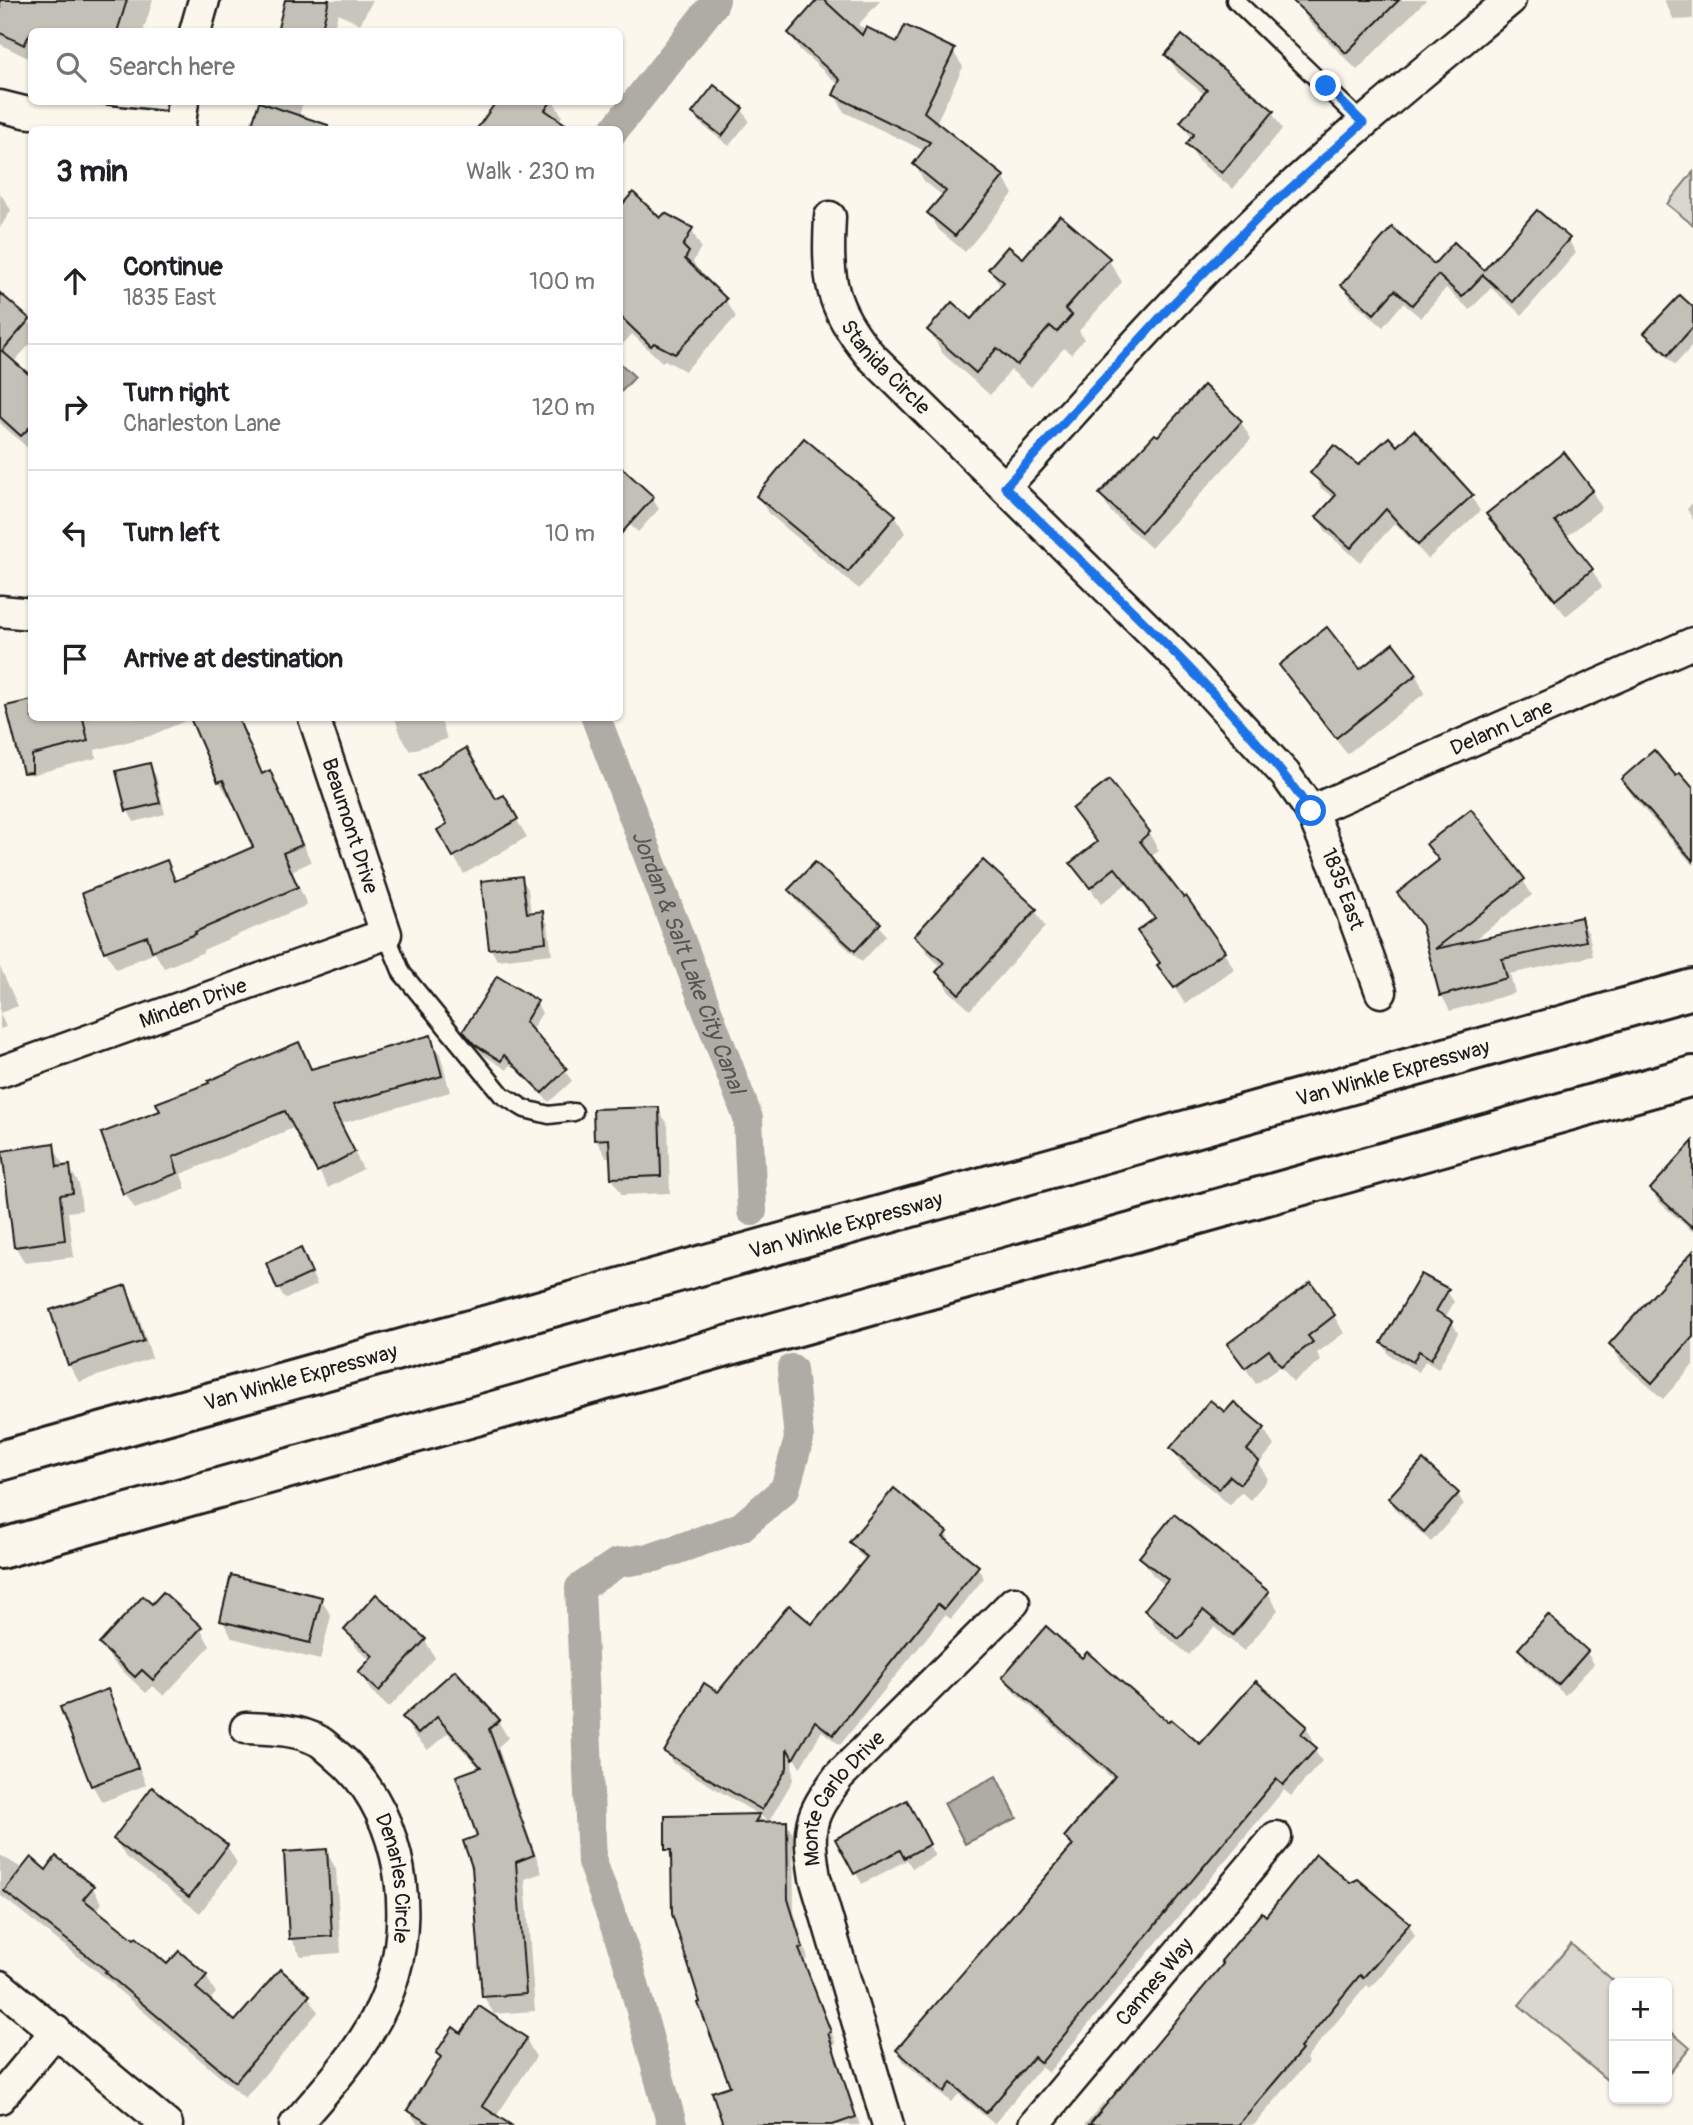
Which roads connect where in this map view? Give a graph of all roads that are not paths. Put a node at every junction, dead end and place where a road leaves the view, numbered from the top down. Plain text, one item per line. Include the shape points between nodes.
1 (204, 0) edge
2 (1235, 0) edge
3 (1510, 0) edge
4 (196, 28) edge
5 (183, 105) edge
6 (0, 106) edge
7 (1363, 123) junction
8 (152, 126) edge
9 (179, 126) edge
10 (830, 216) dead end
11 (1005, 487) junction
12 (0, 611) edge
13 (28, 614) edge
14 (1693, 643) edge
15 (315, 721) edge
16 (1311, 811) junction
17 (386, 934) junction
18 (1693, 989) edge
19 (1381, 992) dead end
20 (0, 1072) edge
21 (1693, 1076) edge
22 (574, 1112) dead end
23 (0, 1461) edge
24 (0, 1549) edge
25 (1014, 1602) dead end
26 (246, 1728) dead end
27 (1276, 1837) dead end
28 (0, 1986) edge
29 (56, 2031) junction
30 (0, 2098) edge
31 (167, 2125) edge
32 (295, 2125) edge
33 (888, 2125) edge
34 (1034, 2125) edge

1 - 4 street
2 - 7 lane
3 - 7 street
5 - 9 street
6 - 8 street
7 - 11 street via 1195,281
10 - 11 street, Stanida Circle via 831,284 855,337
11 - 16 street, 1835 East via 1218,699 1285,774
12 - 13 street
14 - 16 street, Delann Lane
15 - 17 street, Beaumont Drive
16 - 19 street, 1835 East
17 - 20 street, Minden Drive
17 - 22 lane via 402,972 502,1095 525,1109 549,1115
18 - 23 main road, Van Winkle Expressway
21 - 24 main road
25 - 33 street, Monte Carlo Drive via 839,1776 811,1821 815,1878
26 - 32 street, Denarles Circle via 283,1729 318,1741 352,1768 377,1805 402,1892 394,1975 379,2010 344,2068
27 - 34 street, Cannes Way
28 - 29 street
29 - 30 street
29 - 31 street

